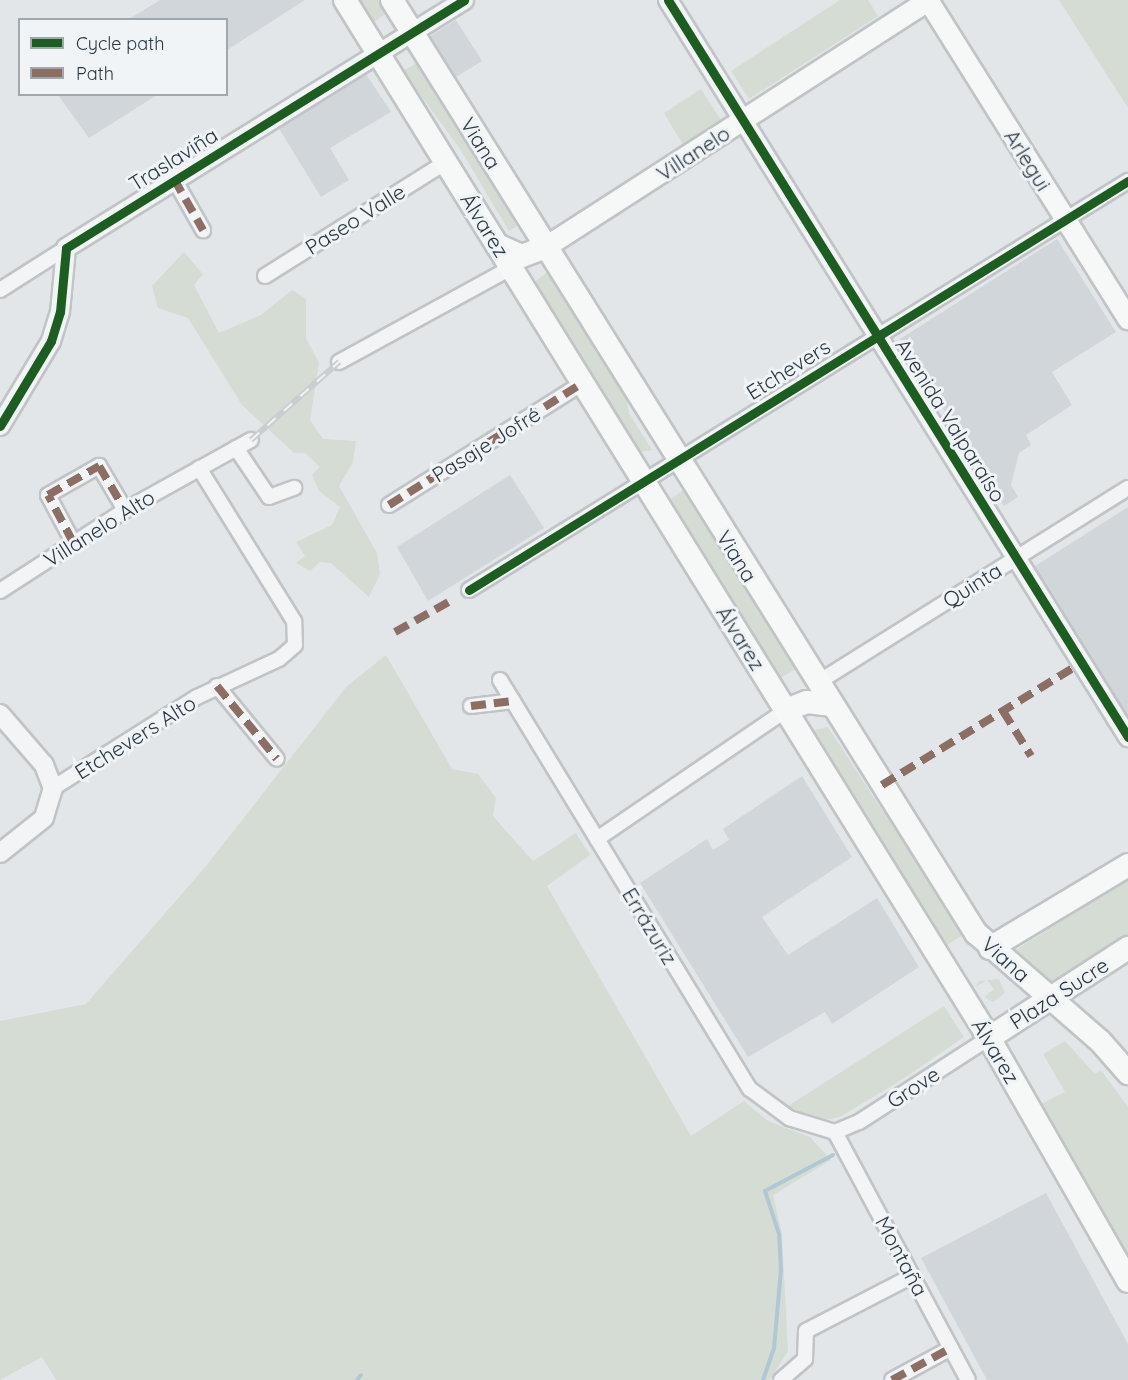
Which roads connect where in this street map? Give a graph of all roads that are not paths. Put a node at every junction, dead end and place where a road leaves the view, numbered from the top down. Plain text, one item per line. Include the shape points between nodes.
1 (345, 0) edge
2 (392, 0) edge
3 (464, 0) edge
4 (668, 0) edge
5 (929, 0) edge
6 (412, 32) junction
7 (378, 53) junction
8 (743, 121) junction
9 (446, 162) junction
10 (174, 179) junction
11 (1128, 181) edge
12 (1066, 219) junction
13 (203, 230) dead end
14 (497, 245) junction
15 (546, 247) junction
16 (66, 248) junction
17 (512, 268) junction
18 (265, 276) dead end
19 (0, 290) edge
20 (1128, 319) edge
21 (877, 335) junction
22 (339, 363) dead end
23 (583, 383) junction
24 (0, 426) edge
25 (252, 440) dead end
26 (236, 448) junction
27 (677, 460) junction
28 (199, 468) junction
29 (644, 481) junction
30 (294, 488) dead end
31 (1128, 488) edge
32 (389, 505) dead end
33 (125, 510) junction
34 (73, 542) junction
35 (1016, 558) junction
36 (469, 590) dead end
37 (0, 591) edge
38 (500, 680) dead end
39 (817, 683) junction
40 (217, 686) junction
41 (513, 701) junction
42 (830, 705) junction
43 (471, 706) dead end
44 (786, 710) junction
45 (0, 714) edge
46 (1128, 737) edge
47 (277, 759) dead end
48 (53, 788) junction
49 (597, 838) junction
50 (0, 853) edge
51 (1128, 865) edge
52 (990, 948) junction
53 (1128, 948) edge
54 (1052, 999) junction
55 (989, 1038) junction
56 (1128, 1073) edge
57 (835, 1132) junction
58 (912, 1276) junction
59 (1128, 1281) edge
60 (951, 1348) junction
61 (781, 1380) edge
62 (892, 1380) edge
63 (968, 1380) edge

1 - 7 main road, Álvarez
2 - 6 main road, Viana
3 - 6 street, Traslaviña
4 - 8 street, Avenida Valparaíso
5 - 8 main road, Villanelo
5 - 12 main road, Arlegui
6 - 7 street, Traslaviña
6 - 15 main road, Viana
7 - 9 main road, Álvarez
7 - 10 street, Traslaviña
8 - 15 main road, Villanelo
8 - 21 street, Avenida Valparaíso
9 - 14 main road, Álvarez
9 - 18 street, Paseo Valle
10 - 13 street
10 - 16 street, Traslaviña
11 - 12 street, Etchevers
12 - 20 main road, Arlegui
12 - 21 street, Etchevers
14 - 15 main road via 522,256
14 - 17 main road, Álvarez
15 - 27 main road, Viana
16 - 19 street
16 - 24 street via 60,312 51,341
17 - 22 street
17 - 23 main road, Álvarez
21 - 27 street, Etchevers
21 - 35 street, Avenida Valparaíso
23 - 29 main road, Álvarez
23 - 32 street, Pasaje Jofré
25 - 26 street, Villanelo Alto
26 - 28 street, Villanelo Alto
26 - 30 street via 269,497 275,500
27 - 29 street, Etchevers
27 - 39 main road, Viana
28 - 33 street, Villanelo Alto
28 - 40 street, Etchevers Alto via 294,621 295,645 279,659
29 - 36 street, Etchevers
29 - 44 main road, Álvarez
31 - 35 street, Quinta
33 - 34 street, Villanelo Alto
33 - 34 street via 99,466 48,495
34 - 37 street, Villanelo Alto
35 - 39 street, Quinta
35 - 46 street, Avenida Valparaíso
38 - 41 street, Errázuriz
39 - 42 main road, Viana
40 - 47 street
40 - 48 street, Etchevers Alto
41 - 43 street
41 - 49 street, Errázuriz
42 - 44 main road via 807,702
42 - 52 main road, Viana
44 - 49 street
44 - 55 main road, Álvarez
45 - 48 street via 44,765
48 - 50 street, Etchevers Alto via 44,818
49 - 57 street, Errázuriz via 750,1089 789,1119
51 - 52 main road
52 - 54 main road, Viana
53 - 54 main road, Plaza Sucre
54 - 55 main road, Plaza Sucre
54 - 56 main road, Viana
55 - 57 street, Grove via 859,1122
55 - 59 main road, Álvarez
57 - 58 street, Montaña
58 - 60 street, Montaña
58 - 61 street via 806,1331 805,1359
60 - 62 street
60 - 63 street, Montaña

